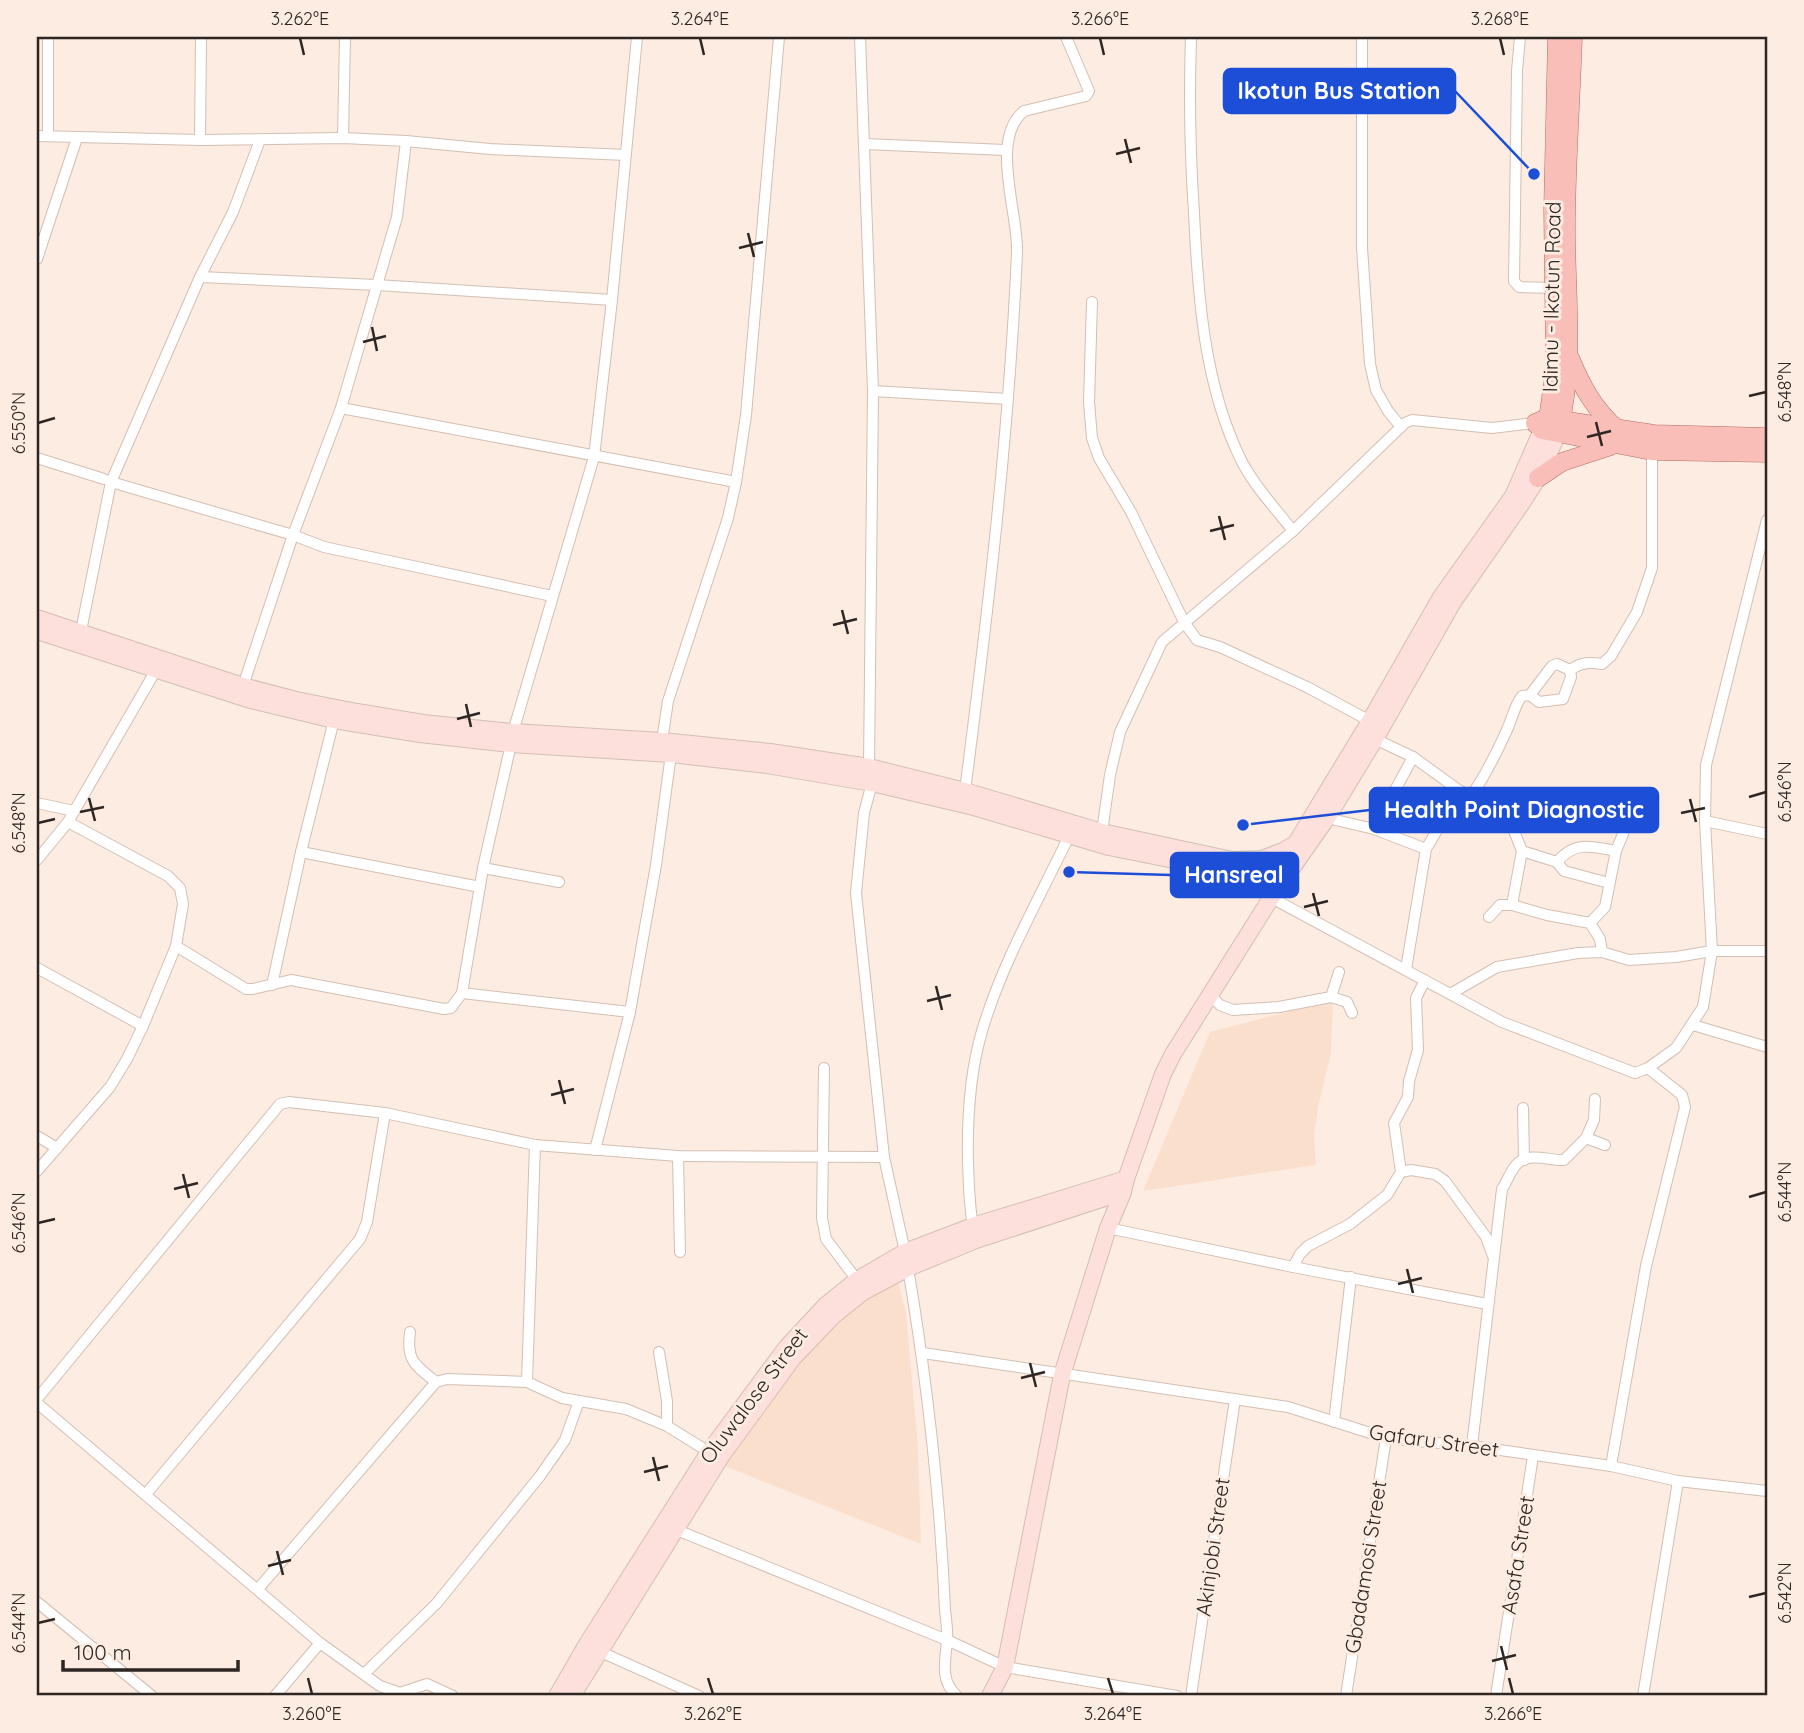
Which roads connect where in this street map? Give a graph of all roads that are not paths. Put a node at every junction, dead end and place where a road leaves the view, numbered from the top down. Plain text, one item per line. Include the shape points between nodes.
1 (48, 37) edge
2 (201, 37) edge
3 (345, 37) edge
4 (637, 37) edge
5 (779, 37) edge
6 (860, 37) edge
7 (1066, 37) edge
8 (1191, 37) edge
9 (1362, 37) edge
10 (1520, 37) edge
11 (1557, 37) edge
12 (1573, 37) edge
13 (43, 136) edge
14 (77, 138) junction
15 (344, 138) junction
16 (260, 140) junction
17 (200, 141) junction
18 (406, 141) junction
19 (865, 144) junction
20 (1005, 150) junction
21 (626, 155) junction
22 (37, 259) edge
23 (200, 278) junction
24 (377, 285) junction
25 (1554, 288) junction
26 (612, 300) junction
27 (1092, 302) dead end
28 (1567, 353) junction
29 (873, 391) junction
30 (1008, 399) junction
31 (341, 408) junction
32 (1549, 425) junction
33 (1401, 427) junction
34 (1616, 437) junction
35 (1767, 438) edge
36 (1652, 451) junction
37 (1767, 453) edge
38 (37, 457) edge
39 (594, 457) junction
40 (1538, 478) junction
41 (108, 480) junction
42 (736, 482) junction
43 (1767, 520) edge
44 (1293, 531) junction
45 (293, 535) junction
46 (552, 596) junction
47 (37, 618) edge
48 (1184, 622) junction
49 (37, 631) edge
50 (81, 631) junction
51 (156, 670) junction
52 (1570, 670) junction
53 (243, 686) junction
54 (1530, 695) junction
55 (334, 720) junction
56 (1370, 721) junction
57 (388, 723) junction
58 (512, 738) junction
59 (1375, 739) junction
60 (666, 748) junction
61 (1413, 757) junction
62 (871, 775) junction
63 (965, 791) junction
64 (1460, 791) junction
65 (1471, 796) junction
66 (37, 803) edge
67 (74, 811) junction
68 (1327, 818) junction
69 (1705, 821) junction
70 (68, 822) junction
71 (1374, 829) junction
72 (1102, 832) junction
73 (1623, 834) dead end
74 (1767, 834) edge
75 (1069, 836) junction
76 (1295, 844) junction
77 (1426, 849) junction
78 (1522, 851) junction
79 (1616, 851) junction
80 (301, 852) junction
81 (1262, 859) junction
82 (37, 860) edge
83 (1556, 862) junction
84 (483, 868) junction
85 (559, 881) dead end
86 (1609, 883) junction
87 (1274, 886) junction
88 (480, 887) junction
89 (1512, 905) junction
90 (1489, 917) dead end
91 (1590, 923) junction
92 (176, 946) junction
93 (1712, 951) junction
94 (1767, 951) edge
95 (1602, 952) junction
96 (37, 968) edge
97 (1406, 969) junction
98 (1339, 972) dead end
99 (1424, 980) junction
100 (272, 985) junction
101 (462, 993) junction
102 (1452, 993) junction
103 (1210, 995) junction
104 (1331, 997) junction
105 (630, 1012) junction
106 (1352, 1013) dead end
107 (1693, 1025) junction
108 (143, 1026) junction
109 (1767, 1047) edge
110 (824, 1068) dead end
111 (1648, 1069) junction
112 (1595, 1099) dead end
113 (1522, 1108) dead end
114 (385, 1113) junction
115 (37, 1136) edge
116 (1586, 1138) junction
117 (535, 1145) junction
118 (1605, 1145) dead end
119 (58, 1148) junction
120 (595, 1150) junction
121 (678, 1156) junction
122 (884, 1157) junction
123 (822, 1158) junction
124 (1524, 1160) junction
125 (37, 1171) edge
126 (1401, 1172) junction
127 (1121, 1186) junction
128 (1111, 1221) junction
129 (973, 1226) junction
130 (680, 1252) dead end
131 (906, 1260) junction
132 (1494, 1260) junction
133 (1293, 1267) junction
134 (1351, 1277) junction
135 (857, 1280) junction
136 (1487, 1304) junction
137 (410, 1332) dead end
138 (659, 1352) dead end
139 (923, 1353) junction
140 (1062, 1375) junction
141 (436, 1382) junction
142 (527, 1382) junction
143 (1235, 1398) junction
144 (37, 1401) edge
145 (579, 1402) junction
146 (1334, 1422) junction
147 (667, 1426) junction
148 (1386, 1437) junction
149 (1472, 1446) junction
150 (709, 1452) junction
151 (1533, 1456) junction
152 (1611, 1466) junction
153 (1678, 1480) junction
154 (1767, 1491) edge
155 (146, 1494) junction
156 (669, 1526) junction
157 (258, 1589) junction
158 (37, 1602) edge
159 (947, 1640) junction
160 (320, 1643) junction
161 (601, 1652) junction
162 (1005, 1667) junction
163 (364, 1674) junction
164 (152, 1696) edge
165 (275, 1696) edge
166 (453, 1696) edge
167 (557, 1696) edge
168 (572, 1696) edge
169 (699, 1696) edge
170 (957, 1696) edge
171 (990, 1696) edge
172 (1175, 1696) edge
173 (1191, 1696) edge
174 (1346, 1696) edge
175 (1496, 1696) edge
176 (1643, 1696) edge

1 - 13 street
2 - 17 street
3 - 15 street
4 - 21 street
5 - 42 street via 746,415
6 - 19 street
7 - 20 street via 1089,90 1086,96 1024,111
8 - 44 street via 1188,115 1195,240 1209,362 1244,466
9 - 33 street via 1362,248 1370,364 1377,390
10 - 25 street via 1514,281 1519,287
11 - 25 main road, Idimu - Ikotun Road
12 - 28 main road
13 - 14 street
14 - 17 street
14 - 22 street
15 - 16 street
15 - 18 street
16 - 17 street
16 - 23 street via 233,212
18 - 21 street
18 - 24 street via 397,218
19 - 20 street
19 - 29 street
20 - 30 street via 1017,249
21 - 26 street
23 - 24 street
23 - 41 street
24 - 26 street
24 - 31 street
25 - 32 main road, Idimu - Ikotun Road via 1555,376
26 - 39 street
27 - 48 street via 1092,438
28 - 32 main road via 1566,391
28 - 34 main road via 1582,388
29 - 30 street
29 - 62 street
30 - 63 street via 992,583
31 - 39 street
31 - 45 street
32 - 33 street via 1492,428 1412,420
32 - 34 main road
32 - 40 main road
32 - 56 main road via 1513,496 1441,597
33 - 44 street
34 - 35 main road
34 - 36 main road
34 - 40 main road
36 - 37 main road
36 - 52 street via 1652,568 1637,612 1602,664 1587,662
38 - 41 street
39 - 42 street
39 - 46 street
40 - 59 main road via 1453,603
41 - 45 street
41 - 50 street
42 - 60 street via 668,701
43 - 69 street via 1706,765
44 - 48 street
45 - 46 street via 324,547
45 - 53 street
46 - 58 street
47 - 50 main road
48 - 56 street via 1197,640 1307,687
48 - 72 street via 1161,642 1120,732
49 - 51 main road
50 - 53 main road
51 - 55 main road
51 - 67 street
52 - 54 street via 1552,666
52 - 54 street via 1563,699 1539,702
53 - 57 main road
54 - 65 street via 1517,702 1484,779
55 - 57 main road
55 - 80 street
56 - 76 main road
57 - 58 main road
58 - 60 main road
58 - 84 street
59 - 61 street
59 - 68 main road
60 - 62 main road via 767,765
60 - 105 street via 656,865
61 - 64 street
61 - 71 street
62 - 63 main road
62 - 75 main road
62 - 122 street via 856,893
63 - 72 main road
64 - 65 street
64 - 77 street
65 - 78 street via 1510,821
66 - 67 street
67 - 70 street
68 - 71 street
68 - 87 main road
69 - 74 street
69 - 93 street
70 - 82 street
70 - 92 street via 175,881 183,896
71 - 77 street
72 - 81 main road via 1232,860
73 - 79 street
75 - 87 main road via 1254,876
75 - 129 street via 1000,981 982,1032 967,1141
76 - 81 main road
76 - 87 main road
77 - 97 street
78 - 83 street
78 - 89 street
79 - 83 street via 1581,847 1567,850
79 - 86 street
80 - 88 street
80 - 100 street
81 - 87 main road
83 - 86 street via 1564,871
84 - 85 street
84 - 88 street
86 - 91 street via 1605,907
87 - 97 street
87 - 103 main road
87 - 127 main road via 1169,1051
88 - 101 street
89 - 90 street via 1500,905
89 - 91 street
91 - 95 street
92 - 100 street via 241,987
92 - 108 street
93 - 94 street
93 - 95 street via 1629,960
93 - 107 street via 1703,1007
95 - 102 street via 1497,967
96 - 108 street
97 - 99 street
98 - 104 street
99 - 102 street
99 - 126 street via 1416,998 1419,1049 1408,1097 1394,1123
100 - 101 street via 298,981 444,1009 451,1008
101 - 105 street
102 - 111 street via 1502,1021 1636,1073
103 - 104 street via 1233,1010
103 - 127 main road via 1163,1074
104 - 106 street via 1347,1002
105 - 120 street
107 - 109 street
107 - 111 street via 1676,1048
108 - 119 street via 110,1087
110 - 123 street
111 - 152 street via 1682,1095 1685,1107 1646,1266
112 - 116 street via 1594,1120
113 - 124 street
114 - 117 street
114 - 144 street via 280,1104
114 - 155 street via 367,1222 360,1239
115 - 119 street
116 - 118 street
116 - 124 street via 1564,1160
117 - 120 street
117 - 142 street
119 - 125 street
120 - 121 street
121 - 123 street
121 - 130 street
122 - 123 street
122 - 131 street
123 - 135 street via 826,1240
124 - 132 street via 1517,1163 1502,1189
126 - 132 street via 1435,1174 1445,1181 1486,1237
126 - 133 street via 1387,1195 1350,1224 1308,1246
127 - 128 main road
127 - 129 main road, Oluwalose Street
127 - 131 main road, Oluwalose Street via 976,1240
128 - 133 street
128 - 140 main road
129 - 131 main road, Oluwalose Street
131 - 135 main road, Oluwalose Street
131 - 139 street
131 - 156 main road, Oluwalose Street via 833,1316 793,1358
132 - 136 street
133 - 134 street
134 - 136 street
134 - 146 street
135 - 150 main road, Oluwalose Street via 786,1348
136 - 149 street
137 - 141 street via 409,1356
138 - 147 street
139 - 140 street, Gafaru Street
139 - 159 street
140 - 143 street, Gafaru Street
140 - 162 main road
141 - 142 street via 447,1378
141 - 157 street
142 - 145 street
143 - 146 street, Gafaru Street via 1288,1407
143 - 173 street, Akinjobi Street
144 - 155 street
145 - 147 street via 626,1409
145 - 163 street via 565,1440 540,1476 436,1604
146 - 148 street, Gafaru Street
147 - 150 street
148 - 149 street, Gafaru Street
148 - 174 street, Gbadamosi Street
149 - 151 street, Gafaru Street
150 - 156 main road, Oluwalose Street
151 - 152 street, Gafaru Street
151 - 175 street, Asafa Street
152 - 153 street, Gafaru Street
153 - 154 street, Gafaru Street
153 - 176 street
155 - 157 street
156 - 159 street
156 - 161 main road, Oluwalose Street
156 - 167 main road, Oluwalose Street via 587,1644
157 - 160 street
158 - 164 street
159 - 162 street
159 - 170 street via 943,1665 946,1681
160 - 163 street
160 - 165 street
161 - 168 main road, Oluwalose Street
161 - 169 street
162 - 171 main road
162 - 172 street
163 - 166 street via 400,1693 427,1684

